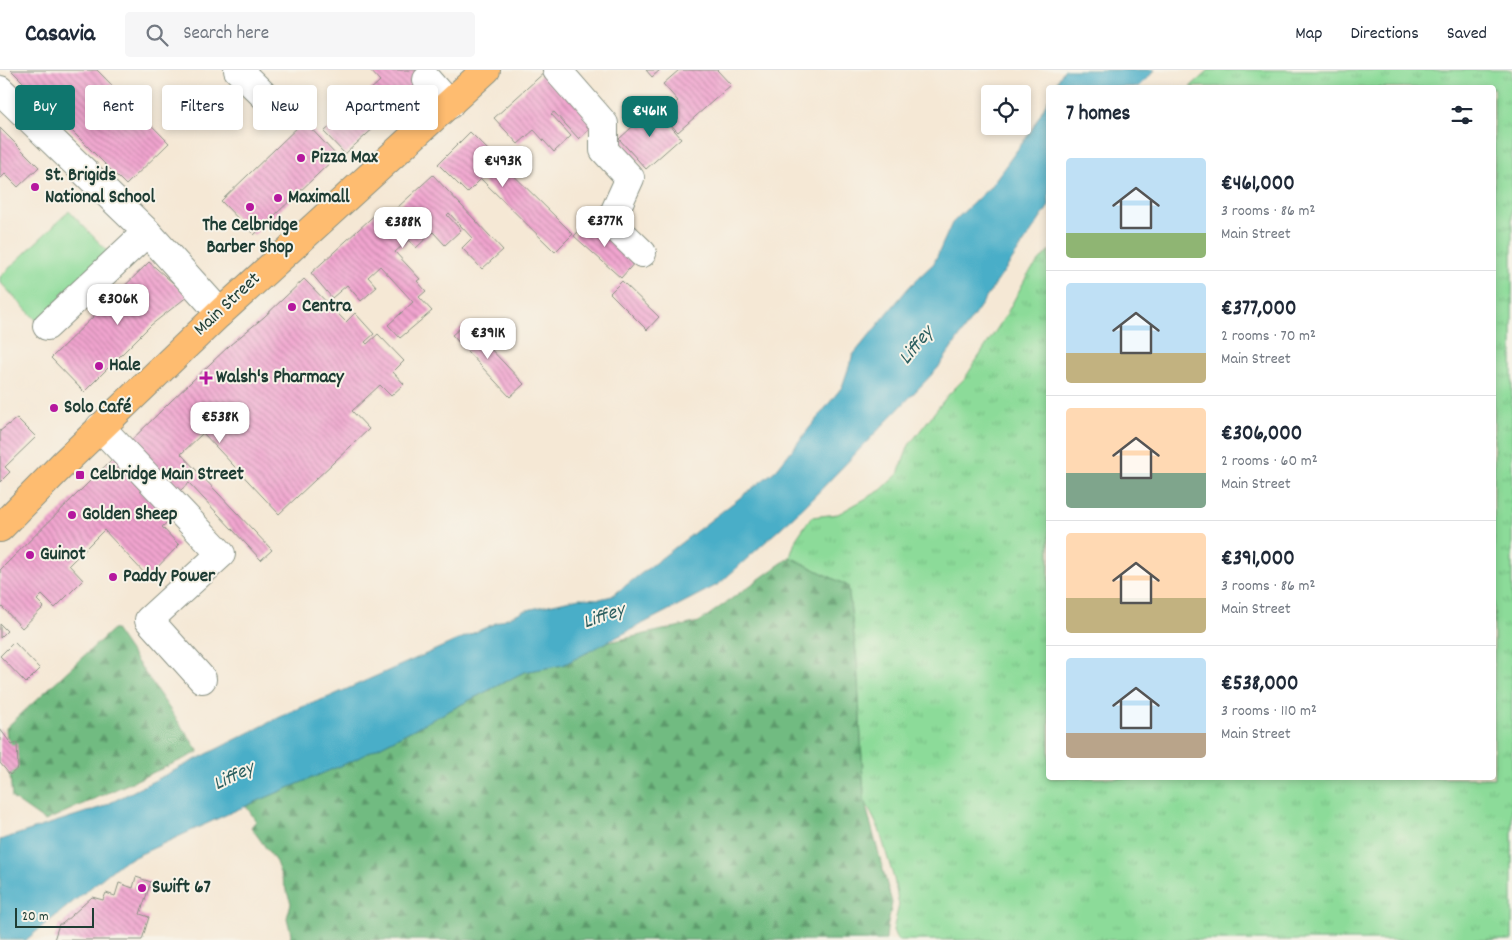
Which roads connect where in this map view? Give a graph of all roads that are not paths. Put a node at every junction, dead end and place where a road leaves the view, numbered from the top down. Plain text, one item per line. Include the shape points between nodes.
1 (238, 70) edge
2 (486, 70) edge
3 (557, 70) edge
4 (427, 80) dead end
5 (253, 85) edge
6 (0, 90) edge
7 (449, 104) junction
8 (147, 232) junction
9 (642, 253) dead end
10 (220, 313) junction
11 (47, 326) dead end
12 (100, 427) junction
13 (0, 528) edge
14 (202, 679) dead end

1 - 5 lane
2 - 7 main road, Main Street
3 - 9 lane via 604,124 604,150 630,178 610,222
4 - 7 lane
6 - 8 lane
7 - 10 main road, Main Street
8 - 10 lane
8 - 11 lane
10 - 12 main road, Main Street
12 - 13 main road, Main Street
12 - 14 lane via 221,554 149,620

